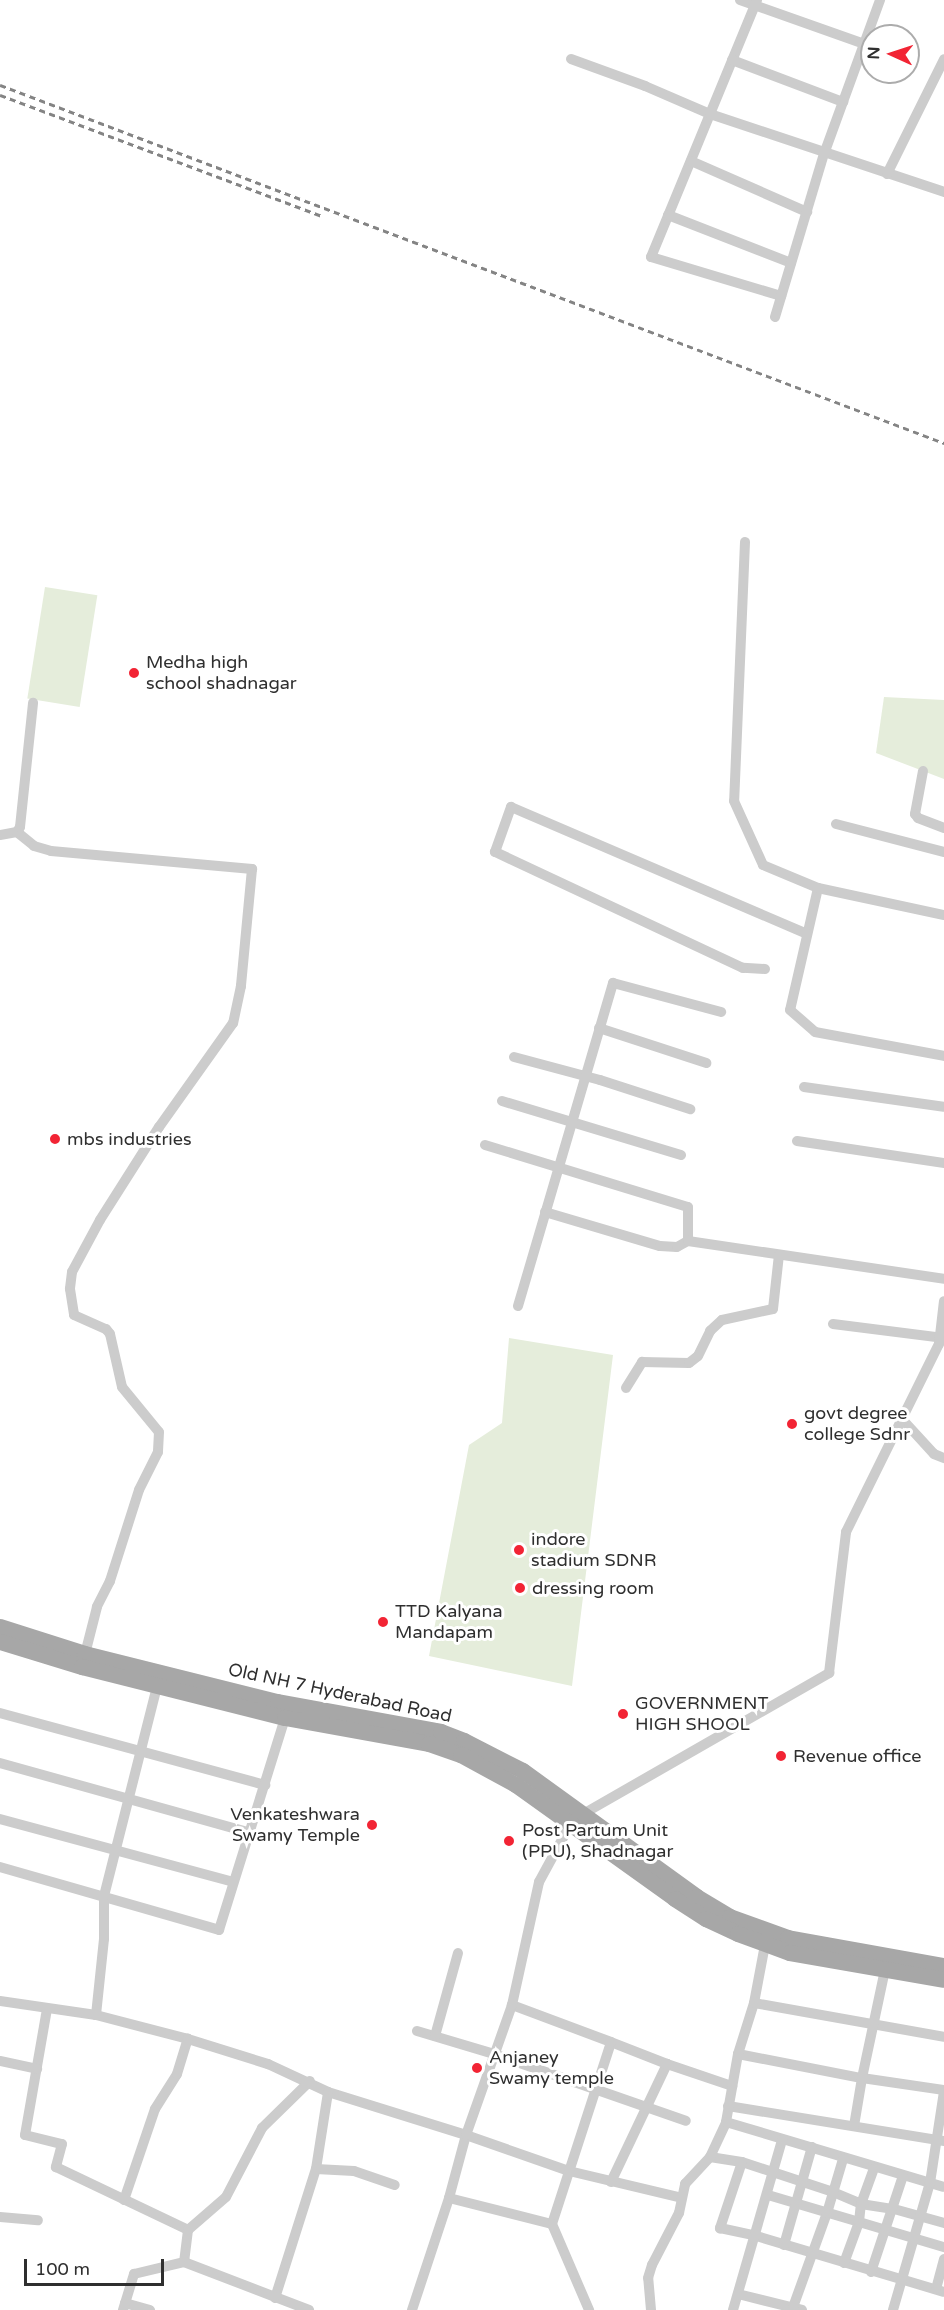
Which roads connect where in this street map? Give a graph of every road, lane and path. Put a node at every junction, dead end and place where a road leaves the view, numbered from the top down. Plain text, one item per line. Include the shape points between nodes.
1 (741, 0) edge
2 (880, 0) edge
3 (756, 3) edge
4 (871, 24) edge
5 (860, 42) edge
6 (860, 55) edge
7 (571, 59) dead end
8 (944, 59) edge
9 (732, 60) junction
10 (843, 102) junction
11 (710, 114) junction
12 (824, 154) junction
13 (691, 161) junction
14 (886, 174) junction
15 (944, 192) edge
16 (807, 212) junction
17 (668, 214) junction
18 (791, 263) junction
19 (781, 296) junction
20 (775, 317) dead end
21 (745, 542) dead end
22 (33, 703) dead end
23 (923, 771) dead end
24 (836, 824) dead end
25 (944, 828) edge
26 (17, 832) junction
27 (0, 835) edge
28 (944, 852) edge
29 (818, 888) junction
30 (944, 915) edge
31 (807, 934) junction
32 (765, 969) dead end
33 (721, 1012) dead end
34 (599, 1028) junction
35 (944, 1056) edge
36 (514, 1057) dead end
37 (706, 1064) dead end
38 (585, 1076) junction
39 (804, 1087) dead end
40 (502, 1101) dead end
41 (944, 1107) edge
42 (690, 1109) dead end
43 (572, 1122) junction
44 (797, 1141) dead end
45 (485, 1145) dead end
46 (681, 1155) dead end
47 (944, 1163) edge
48 (558, 1167) junction
49 (545, 1212) junction
50 (688, 1241) junction
51 (779, 1255) junction
52 (944, 1278) edge
53 (944, 1301) edge
54 (518, 1306) dead end
55 (833, 1324) dead end
56 (942, 1337) edge
57 (626, 1388) dead end
58 (902, 1419) junction
59 (944, 1458) edge
60 (0, 1627) edge
61 (0, 1642) edge
62 (85, 1654) junction
63 (157, 1686) junction
64 (0, 1713) edge
65 (285, 1718) junction
66 (140, 1750) junction
67 (0, 1763) edge
68 (265, 1785) junction
69 (127, 1801) junction
70 (0, 1819) edge
71 (577, 1819) junction
72 (250, 1833) junction
73 (117, 1850) junction
74 (0, 1867) edge
75 (234, 1882) junction
76 (104, 1896) junction
77 (765, 1945) junction
78 (458, 1953) dead end
79 (944, 1966) edge
80 (885, 1970) junction
81 (944, 1980) edge
82 (0, 2001) edge
83 (754, 2003) junction
84 (512, 2005) junction
85 (47, 2009) junction
86 (96, 2015) junction
87 (875, 2024) junction
88 (417, 2031) dead end
89 (435, 2036) junction
90 (944, 2037) edge
91 (188, 2039) junction
92 (611, 2042) junction
93 (495, 2054) junction
94 (738, 2054) junction
95 (0, 2061) edge
96 (667, 2064) junction
97 (37, 2069) junction
98 (862, 2078) junction
99 (310, 2081) junction
100 (732, 2086) junction
101 (944, 2090) edge
102 (596, 2091) junction
103 (328, 2092) junction
104 (728, 2106) junction
105 (646, 2107) junction
106 (686, 2121) dead end
107 (726, 2122) junction
108 (854, 2126) junction
109 (466, 2134) junction
110 (782, 2140) junction
111 (941, 2141) edge
112 (812, 2147) junction
113 (710, 2157) junction
114 (843, 2159) junction
115 (742, 2162) junction
116 (874, 2168) junction
117 (316, 2169) junction
118 (569, 2171) junction
119 (774, 2173) junction
120 (903, 2176) junction
121 (611, 2182) junction
122 (802, 2182) junction
123 (930, 2183) junction
124 (395, 2185) dead end
125 (944, 2187) edge
126 (833, 2192) junction
127 (768, 2195) junction
128 (449, 2198) junction
129 (682, 2198) junction
130 (124, 2200) junction
131 (796, 2204) junction
132 (861, 2205) junction
133 (894, 2209) junction
134 (827, 2213) junction
135 (0, 2217) edge
136 (921, 2218) junction
137 (38, 2220) dead end
138 (859, 2222) junction
139 (944, 2223) edge
140 (552, 2224) junction
141 (189, 2230) junction
142 (886, 2230) junction
143 (753, 2235) junction
144 (915, 2239) junction
145 (784, 2244) junction
146 (944, 2247) edge
147 (813, 2253) junction
148 (944, 2259) edge
149 (184, 2262) junction
150 (844, 2263) junction
151 (871, 2272) junction
152 (902, 2279) junction
153 (940, 2291) edge
154 (738, 2294) junction
155 (275, 2298) junction
156 (124, 2306) edge
157 (796, 2309) edge
158 (150, 2310) edge
159 (309, 2310) edge
160 (412, 2310) edge
161 (589, 2310) edge
162 (651, 2310) edge
163 (733, 2310) edge
164 (893, 2310) edge

1 - 3 street
2 - 4 street
3 - 5 street
3 - 9 street
6 - 10 street
7 - 11 street
8 - 14 street
9 - 10 street
9 - 11 street
10 - 12 street
11 - 12 street
11 - 13 street
12 - 14 street
12 - 16 street
13 - 16 street
13 - 17 street
14 - 15 street
16 - 18 street
17 - 18 street
17 - 19 street via 651,257
18 - 19 street
19 - 20 street
21 - 29 street via 734,801 763,865
22 - 26 street
23 - 25 street via 915,814
24 - 28 street
26 - 27 street
26 - 62 street via 34,846 51,851 252,869 241,986 233,1023 159,1127 72,1272 70,1300 74,1315 110,1334 122,1388 159,1432 158,1452 139,1490
29 - 30 street
29 - 31 street
31 - 32 street via 511,807 495,852 743,968
31 - 35 street via 790,1010 815,1032
33 - 34 street via 613,983
34 - 37 street
34 - 38 street
36 - 38 street
38 - 42 street
38 - 43 street
39 - 41 street
40 - 43 street
43 - 46 street
43 - 48 street
44 - 47 street
45 - 48 street
48 - 49 street
48 - 50 street via 688,1207
49 - 50 street via 660,1246 677,1247
49 - 54 street
50 - 51 street
51 - 52 street
51 - 57 street via 772,1309 722,1320 689,1363 642,1362
53 - 56 street
55 - 56 street
56 - 58 street
58 - 59 street via 934,1454
58 - 71 street via 846,1532 829,1673
60 - 62 main road, Old NH 7 Hyderabad Road
61 - 63 main road, Old NH 7 Hyderabad Road
62 - 71 main road, Old NH 7 Hyderabad Road via 310,1709 441,1732 523,1772
63 - 65 main road, Old NH 7 Hyderabad Road
63 - 66 street
64 - 66 street
65 - 68 street
65 - 71 main road, Old NH 7 Hyderabad Road via 429,1744 461,1755
66 - 68 street
66 - 69 street
67 - 69 street
68 - 72 street
69 - 72 street
69 - 73 street
70 - 73 street
71 - 77 main road, Old NH 7 Hyderabad Road via 706,1919
71 - 79 main road, Old NH 7 Hyderabad Road via 697,1897 760,1930 815,1944
71 - 84 street via 539,1882
72 - 75 street
73 - 75 street
73 - 76 street
74 - 76 street
75 - 76 street via 219,1930
76 - 86 street
77 - 80 main road, Old NH 7 Hyderabad Road
77 - 83 street
78 - 89 street
80 - 81 main road, Old NH 7 Hyderabad Road
80 - 87 street
82 - 85 street
83 - 87 street
83 - 94 street
84 - 92 street
84 - 93 street
85 - 86 street
85 - 97 street
86 - 91 street
87 - 90 street
87 - 98 street
88 - 89 street
89 - 93 street
91 - 99 street
91 - 130 street via 177,2074 155,2109
92 - 96 street
92 - 102 street
93 - 102 street
93 - 109 street
94 - 98 street
94 - 100 street
95 - 97 street
96 - 100 street
96 - 105 street
97 - 130 street via 25,2135 62,2144 56,2167
98 - 101 street
98 - 108 street
99 - 103 street
99 - 141 street via 262,2128 226,2197
100 - 104 street
101 - 111 street
102 - 105 street
102 - 118 street
103 - 109 street
103 - 117 street
104 - 107 street
104 - 108 street
105 - 106 street
105 - 121 street
107 - 110 street
107 - 113 street
108 - 111 street
109 - 118 street
109 - 128 street
110 - 112 street
110 - 119 street
111 - 123 street
112 - 114 street
112 - 122 street
113 - 115 street
113 - 129 street via 685,2184
114 - 116 street
114 - 126 street
115 - 119 street
115 - 143 street via 720,2228
116 - 120 street
116 - 132 street
117 - 124 street via 354,2171
117 - 155 street
118 - 121 street
118 - 140 street
119 - 122 street
119 - 127 street
120 - 123 street
120 - 133 street
121 - 129 street
122 - 126 street
122 - 131 street
123 - 125 street
123 - 136 street
126 - 132 street
126 - 134 street
127 - 131 street
127 - 143 street
128 - 140 street
128 - 160 street
129 - 162 street via 679,2213 648,2278
130 - 141 street
131 - 134 street
131 - 145 street
132 - 133 street
132 - 138 street
133 - 136 street
133 - 142 street
134 - 138 street
134 - 147 street
135 - 137 street
136 - 139 street
136 - 144 street
138 - 142 street
138 - 150 street
140 - 161 street
141 - 149 street
142 - 144 street
142 - 151 street
143 - 145 street
143 - 154 street
144 - 146 street
144 - 152 street
145 - 147 street
147 - 150 street
147 - 157 street
148 - 153 street
149 - 155 street
149 - 156 street via 134,2274
150 - 151 street
151 - 152 street
152 - 153 street
152 - 164 street
154 - 157 street
154 - 163 street
155 - 159 street
156 - 158 street

